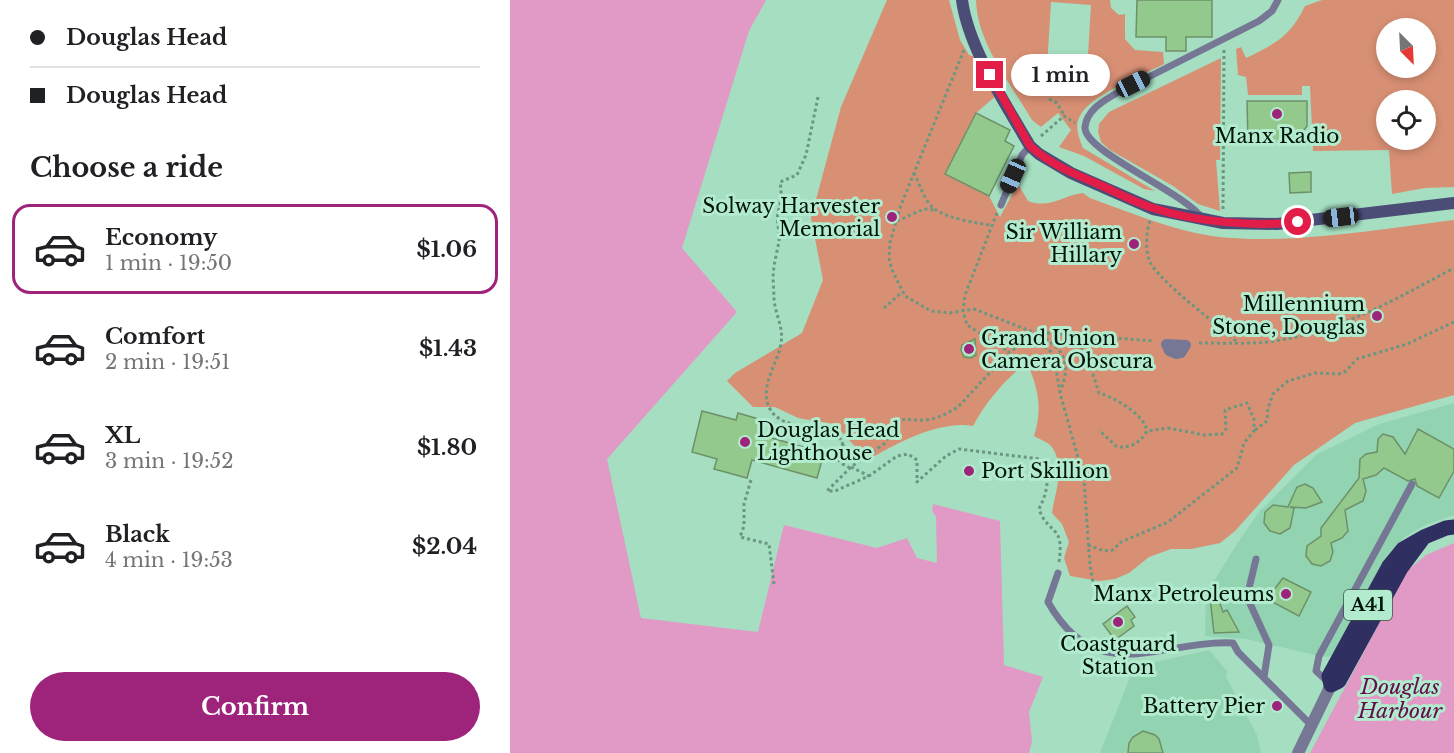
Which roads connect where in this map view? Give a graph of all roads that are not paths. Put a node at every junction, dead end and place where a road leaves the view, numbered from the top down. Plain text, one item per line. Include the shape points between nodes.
1 (962, 0) edge
2 (1278, 0) edge
3 (1030, 146) junction
4 (1454, 203) edge
5 (1001, 205) road end
6 (1202, 218) junction
7 (1412, 484) dead end
8 (1454, 527) edge
9 (1256, 559) dead end
10 (1058, 573) road end
11 (1264, 677) junction
12 (1331, 685) junction
13 (1311, 725) junction
14 (1298, 753) edge

1 - 3 main road via 974,42
2 - 6 lane via 1259,21 1095,106 1088,118 1085,129 1089,139 1197,210
3 - 5 lane via 1022,155
3 - 6 main road via 1071,173 1153,208
4 - 6 main road via 1277,224 1223,223
7 - 12 lane via 1319,656 1316,671
8 - 12 main road, A41 via 1403,549 1389,566 1329,676
9 - 11 lane via 1247,597 1269,645
10 - 11 lane via 1048,602 1075,637 1098,652 1123,655 1212,642 1233,643
11 - 13 lane
12 - 13 street
13 - 14 street

